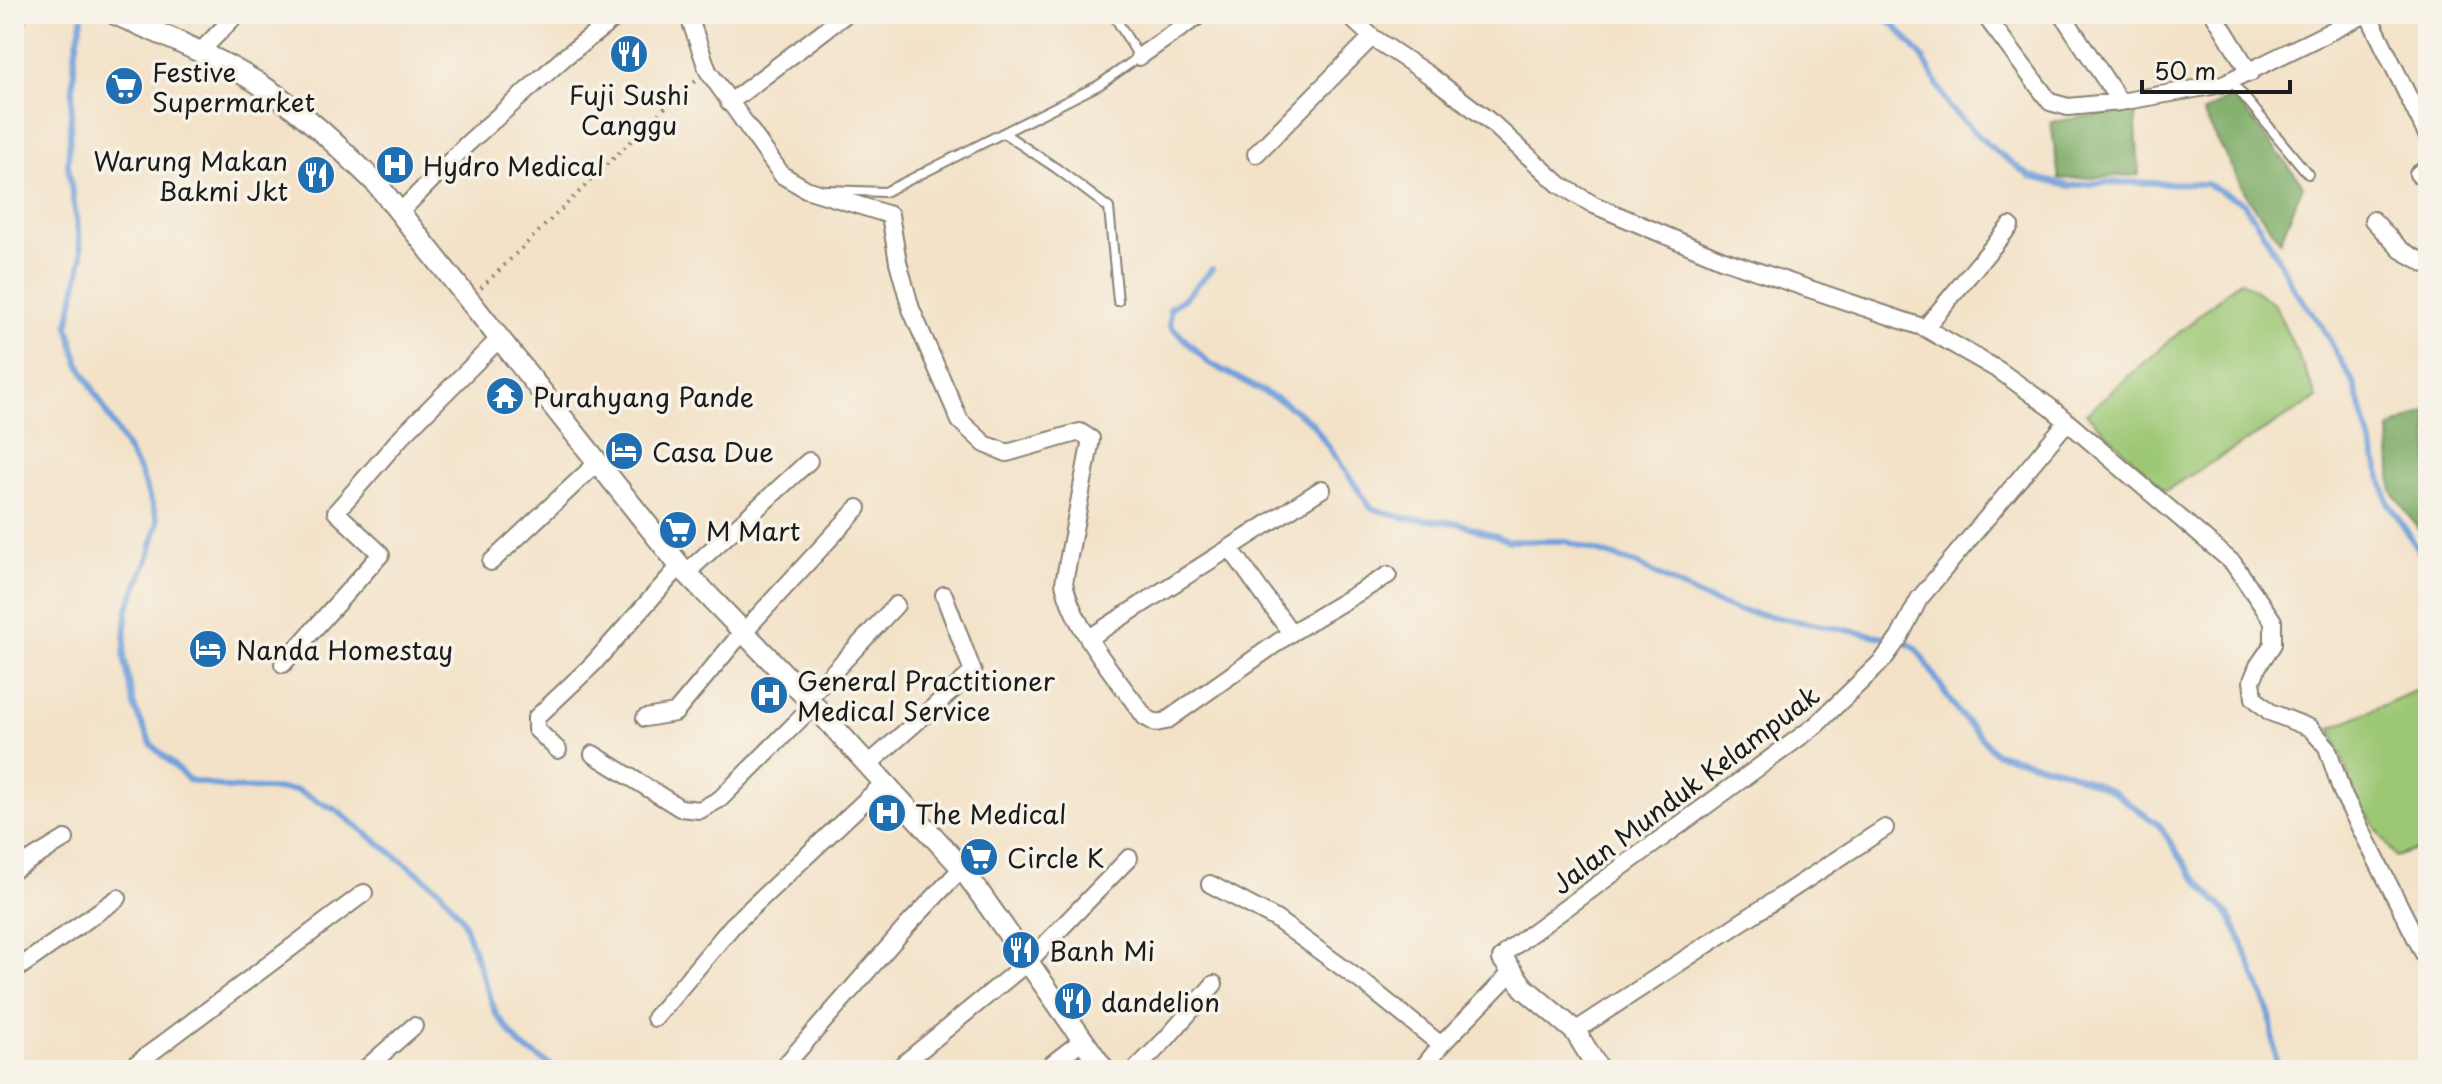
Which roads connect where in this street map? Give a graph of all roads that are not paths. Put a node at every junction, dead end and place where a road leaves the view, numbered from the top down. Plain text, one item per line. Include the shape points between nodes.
1 (115, 14) edge
2 (237, 14) edge
3 (620, 14) edge
4 (688, 14) edge
5 (846, 14) edge
6 (1113, 14) edge
7 (1201, 14) edge
8 (1347, 14) edge
9 (1984, 14) edge
10 (2062, 14) edge
11 (2214, 14) edge
12 (2367, 14) edge
13 (1372, 37) junction
14 (199, 53) junction
15 (1139, 57) junction
16 (2250, 73) junction
17 (2232, 82) junction
18 (2120, 102) junction
19 (729, 103) junction
20 (1005, 134) junction
21 (2428, 137) edge
22 (1256, 154) dead end
23 (2308, 174) dead end
24 (806, 189) junction
25 (401, 211) junction
26 (2373, 220) dead end
27 (2010, 226) dead end
28 (2428, 265) edge
29 (1118, 301) dead end
30 (1925, 328) junction
31 (499, 339) junction
32 (2066, 423) junction
33 (809, 461) dead end
34 (596, 464) junction
35 (1322, 489) dead end
36 (858, 508) dead end
37 (1230, 548) junction
38 (491, 562) dead end
39 (683, 570) junction
40 (1388, 575) dead end
41 (944, 595) dead end
42 (896, 605) dead end
43 (743, 633) junction
44 (1291, 633) junction
45 (1089, 638) junction
46 (283, 664) dead end
47 (811, 702) junction
48 (645, 718) dead end
49 (558, 750) dead end
50 (593, 754) dead end
51 (869, 764) junction
52 (885, 782) junction
53 (1885, 828) dead end
54 (65, 839) dead end
55 (1129, 858) dead end
56 (962, 868) junction
57 (14, 870) edge
58 (1210, 884) dead end
59 (364, 893) dead end
60 (118, 898) dead end
61 (1029, 961) junction
62 (2428, 962) edge
63 (1507, 966) junction
64 (14, 971) edge
65 (1214, 984) dead end
66 (655, 1018) dead end
67 (414, 1026) dead end
68 (1575, 1031) junction
69 (1084, 1039) junction
70 (1441, 1045) junction
71 (128, 1070) edge
72 (364, 1070) edge
73 (781, 1070) edge
74 (896, 1070) edge
75 (1044, 1070) edge
76 (1104, 1070) edge
77 (1135, 1070) edge
78 (1421, 1070) edge
79 (1599, 1070) edge

1 - 14 street
2 - 14 street
3 - 25 street via 468,143
4 - 19 street via 708,71
5 - 19 street
6 - 15 lane
7 - 15 street
8 - 13 street
9 - 18 street via 2050,102 2068,107
10 - 18 street
11 - 16 street
12 - 16 street
12 - 21 street
13 - 22 street
13 - 30 street via 1492,123 1560,185 1594,205 1721,259
14 - 25 street via 270,91 336,144
15 - 20 lane via 1099,85
16 - 17 street
17 - 18 street
17 - 23 lane
19 - 24 street via 782,175
20 - 24 lane via 885,192
20 - 29 lane via 1109,208
24 - 45 street via 890,215 911,309 960,421 985,444 1007,453 1080,432 1091,439 1064,583
25 - 31 street
26 - 28 street via 2401,250
27 - 30 street
30 - 32 street via 2000,371
31 - 34 street
31 - 46 street via 336,512 381,554
32 - 62 street via 2233,563 2273,621 2273,644 2252,681 2254,698 2270,712 2310,728 2327,747 2342,792
32 - 63 street, Jalan Munduk Kelampuak via 1919,599 1883,660 1849,694 1815,726 1522,940 1507,952
33 - 39 street
34 - 38 street
34 - 39 street
35 - 37 street
36 - 43 street
37 - 44 street
37 - 45 street
39 - 43 street
39 - 49 street via 536,718 540,735
40 - 44 street
41 - 51 street via 973,672
42 - 47 street
43 - 47 street
43 - 48 street via 675,713
44 - 45 street via 1156,723 1145,717
47 - 50 street via 720,799 700,810 680,808
47 - 51 street
51 - 52 street
52 - 56 street
52 - 66 street via 733,925
53 - 68 street
54 - 57 street
55 - 61 street
56 - 61 street
56 - 73 street
58 - 70 street via 1276,919
59 - 71 street
60 - 64 street
61 - 69 street
61 - 74 street
63 - 68 street via 1524,988
63 - 70 street, Jalan Munduk Kelampuak
65 - 77 street
67 - 72 street
68 - 79 street
69 - 75 street
69 - 76 street
70 - 78 street, Jalan Munduk Kelampuak

